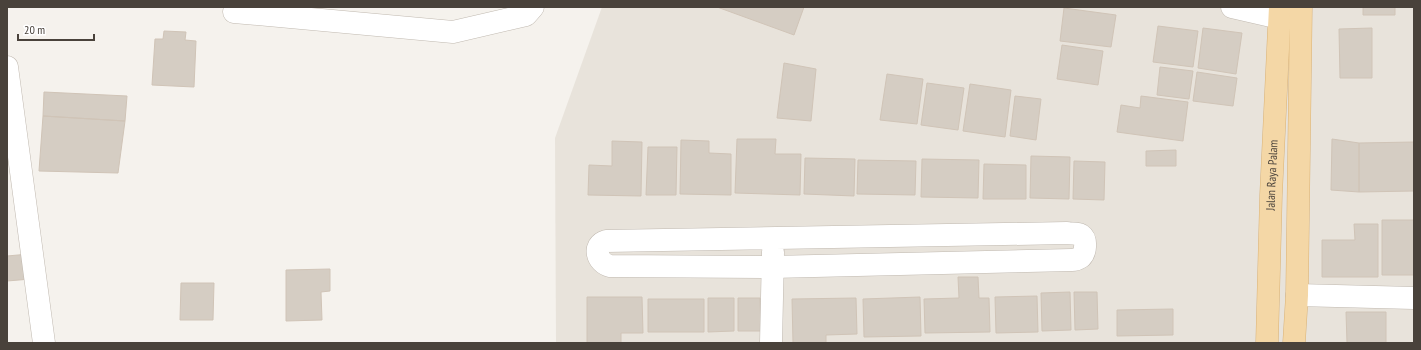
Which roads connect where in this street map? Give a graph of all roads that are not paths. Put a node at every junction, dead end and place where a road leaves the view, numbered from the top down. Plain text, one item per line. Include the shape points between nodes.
1 (533, 7) edge
2 (1232, 7) edge
3 (1301, 7) edge
4 (234, 12) dead end
5 (1280, 12) edge
6 (7, 67) edge
7 (12, 144) edge
8 (774, 239) junction
9 (772, 267) junction
10 (1297, 295) junction
11 (1414, 298) edge
12 (44, 343) edge
13 (771, 343) edge
14 (1267, 343) edge
15 (1294, 343) edge

1 - 4 street via 526,15 453,32
2 - 5 street
3 - 10 main road
5 - 14 main road, Jalan Raya Palam
6 - 7 street
7 - 12 street
8 - 9 street
8 - 9 street via 606,241 598,248 599,258 604,265 610,266
8 - 9 street via 1076,234 1083,238 1085,249 1082,256 1072,260
9 - 13 street
10 - 11 street
10 - 15 main road

